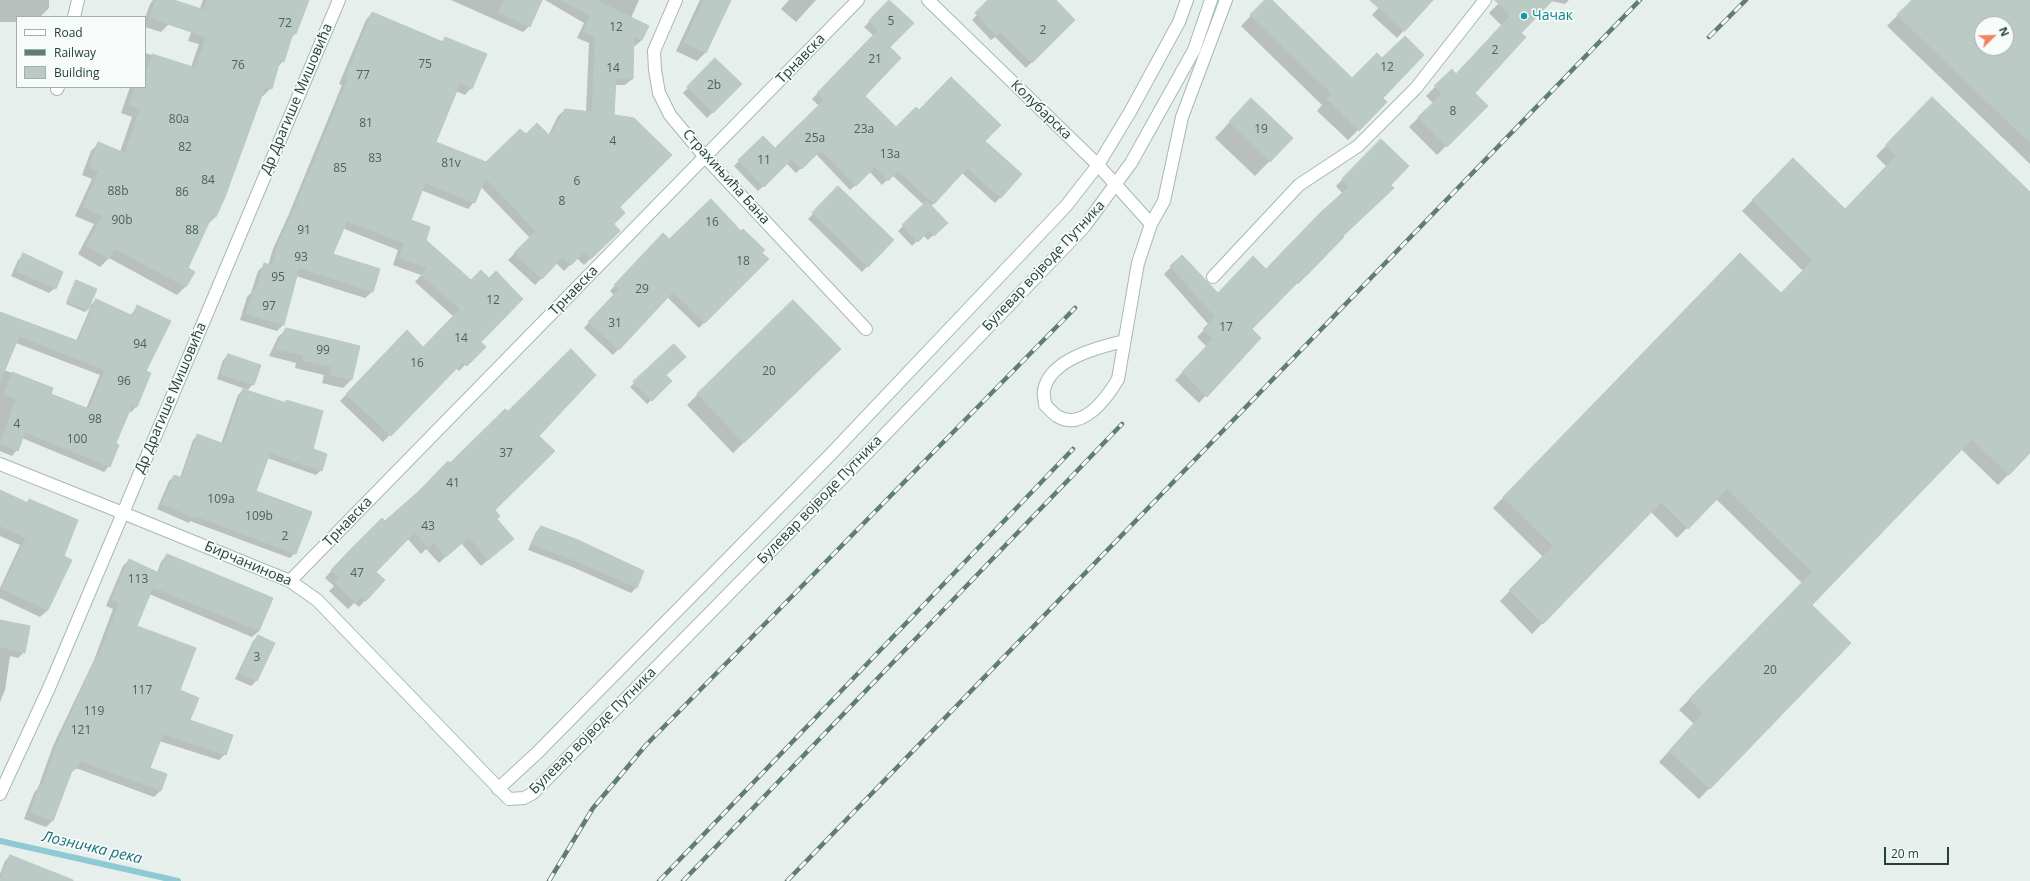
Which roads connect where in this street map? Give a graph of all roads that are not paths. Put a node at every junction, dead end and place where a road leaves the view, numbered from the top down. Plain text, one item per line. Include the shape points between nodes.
1 (78, 0) edge
2 (338, 0) edge
3 (676, 0) edge
4 (858, 0) edge
5 (928, 0) edge
6 (1187, 0) edge
7 (1210, 0) edge
8 (1226, 0) edge
9 (1485, 0) edge
10 (74, 16) edge
11 (705, 157) junction
12 (1098, 165) junction
13 (1116, 185) junction
14 (1151, 224) junction
15 (1213, 277) dead end
16 (866, 329) dead end
17 (1124, 341) junction
18 (0, 464) edge
19 (123, 513) junction
20 (290, 581) junction
21 (498, 789) junction
22 (0, 794) edge

1 - 10 street
2 - 19 street, Др Драгише Мишовића
3 - 11 street, Страхињића Бана via 654,52 654,70 659,93 670,115
4 - 11 street, Трнавска
5 - 12 street, Колубарска
6 - 12 street, Булевар војводе Путника via 1179,22
7 - 13 street, Булевар војводе Путника via 1194,50
8 - 14 street via 1182,117 1164,201
9 - 15 street via 1411,93 1358,146 1299,185
11 - 16 street, Страхињића Бана
11 - 20 street, Трнавска
12 - 13 street, Колубарска
12 - 21 street, Булевар војводе Путника via 1066,206 831,454 538,752
13 - 14 street, Колубарска
13 - 21 street, Булевар војводе Путника via 1084,227 533,793 524,798 509,799
14 - 17 street via 1138,263
17 - 17 street via 1118,379 1110,394 1097,408 1085,416 1070,420 1057,416 1045,405 1043,390 1050,375 1064,363 1103,346
18 - 19 street, Бирчанинова
19 - 20 street, Бирчанинова
19 - 22 street, Др Драгише Мишовића via 49,688
20 - 21 street, Бирчанинова via 317,600

